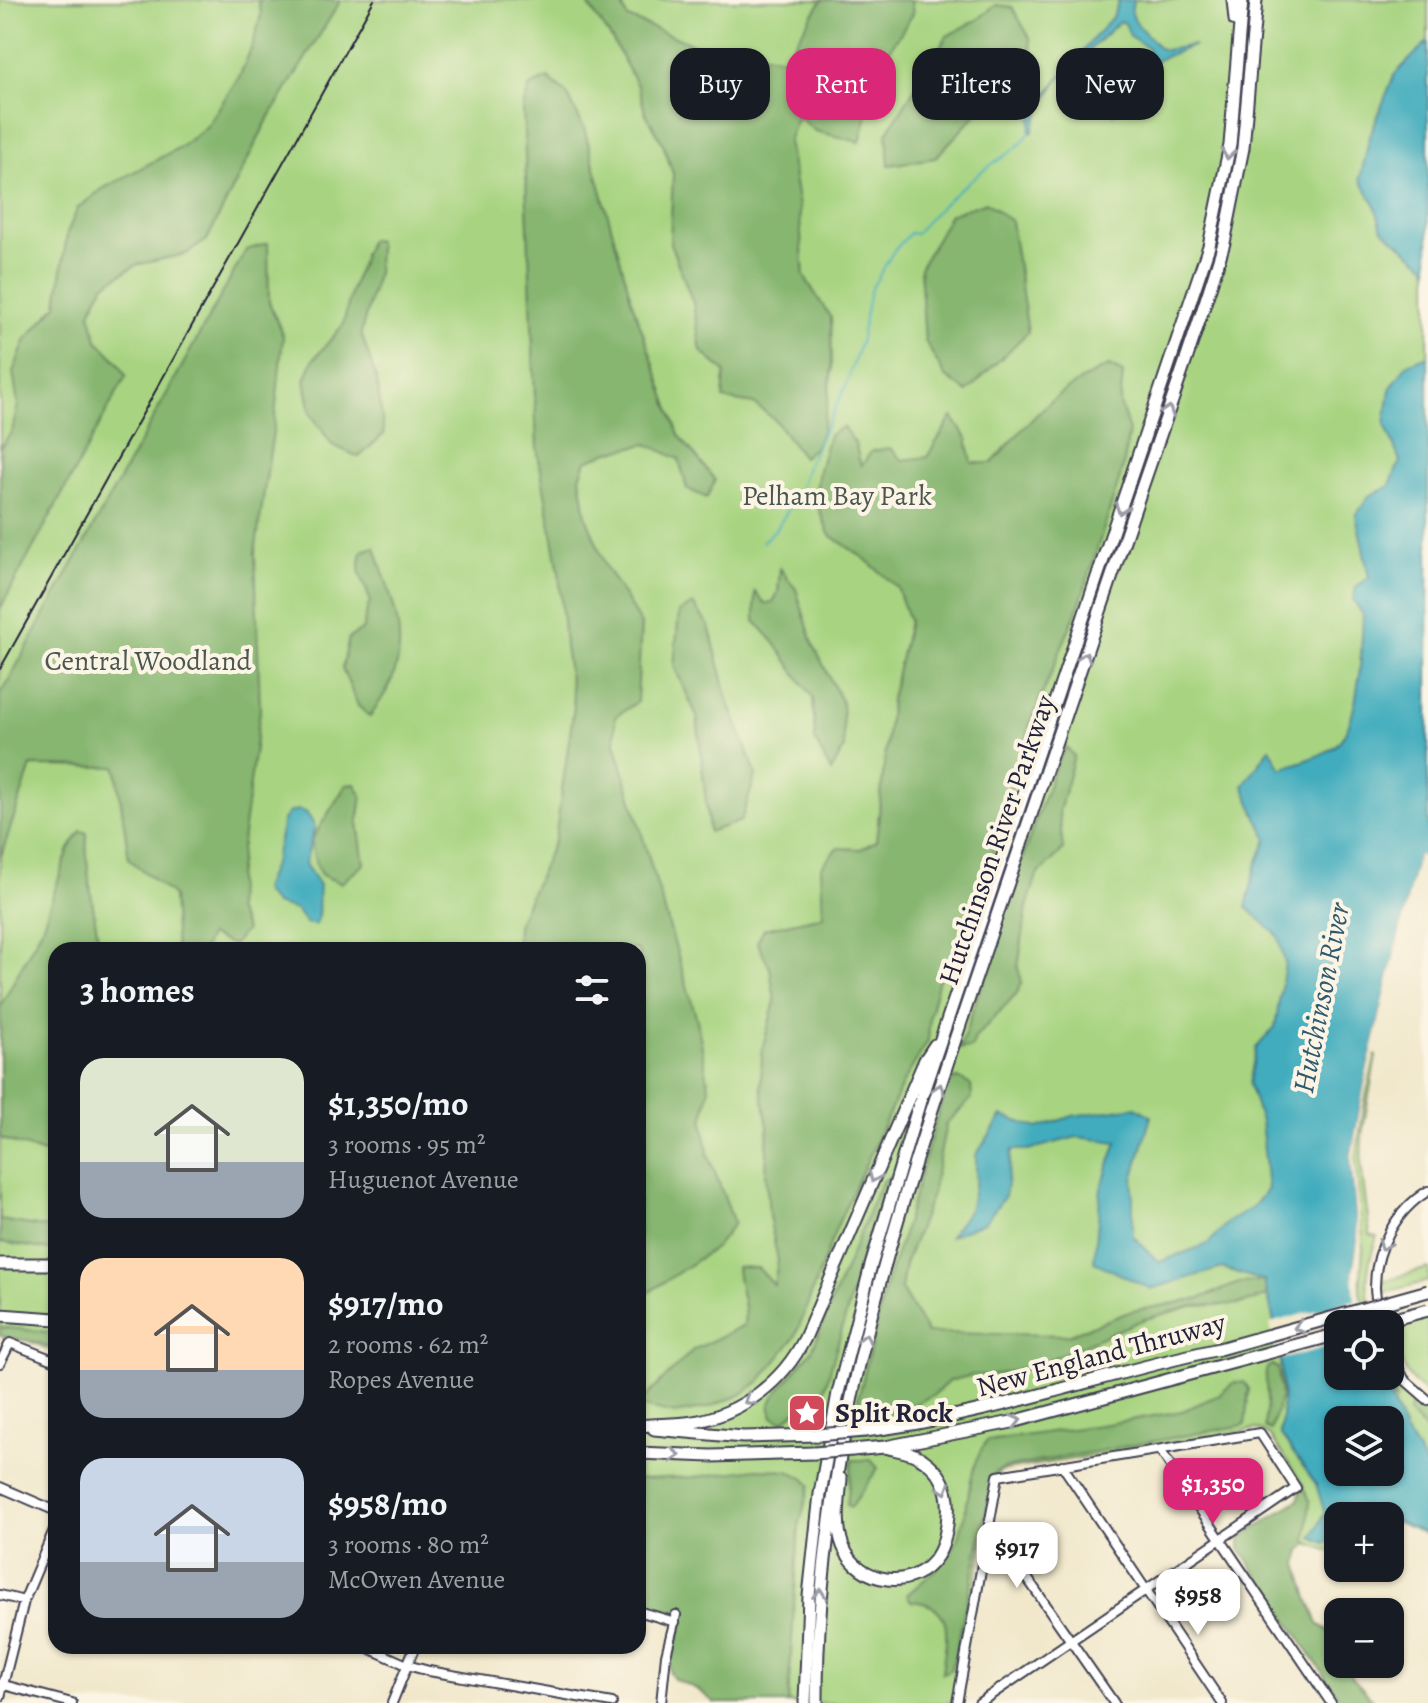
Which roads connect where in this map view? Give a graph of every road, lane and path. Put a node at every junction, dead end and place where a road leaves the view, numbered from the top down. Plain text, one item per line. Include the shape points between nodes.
1 (1233, 0) edge
2 (1242, 0) edge
3 (1256, 0) edge
4 (1239, 48) junction
5 (944, 1031) junction
6 (1428, 1191) edge
7 (0, 1264) edge
8 (48, 1264) edge
9 (1428, 1291) edge
10 (1378, 1310) edge
11 (1428, 1310) edge
12 (0, 1315) edge
13 (1404, 1315) edge
14 (48, 1318) edge
15 (1324, 1338) edge
16 (48, 1358) edge
17 (0, 1363) edge
18 (1404, 1379) edge
19 (1428, 1400) edge
20 (646, 1425) edge
21 (646, 1427) edge
22 (842, 1436) junction
23 (885, 1447) junction
24 (1160, 1450) junction
25 (646, 1453) edge
26 (1062, 1465) junction
27 (0, 1487) edge
28 (48, 1508) edge
29 (989, 1523) junction
30 (1222, 1540) junction
31 (48, 1544) edge
32 (1146, 1590) junction
33 (0, 1595) edge
34 (24, 1601) junction
35 (646, 1612) edge
36 (1071, 1640) junction
37 (382, 1654) edge
38 (412, 1654) edge
39 (407, 1665) junction
40 (2, 1684) edge
41 (0, 1697) edge
42 (72, 1703) edge
43 (392, 1703) edge
44 (612, 1703) edge
45 (661, 1703) edge
46 (805, 1703) edge
47 (817, 1703) edge
48 (957, 1703) edge
49 (979, 1703) edge
50 (1114, 1703) edge
51 (1222, 1703) edge
52 (1331, 1703) edge

1 - 4 highway
2 - 4 highway, Hutchinson River Parkway
22 -> 3 highway, Hutchinson River Parkway via 919,1151 1224,243 1242,156
4 -> 5 highway, Hutchinson River Parkway via 1228,160 1209,246
5 -> 20 highway via 925,1060 789,1364 760,1393 720,1415
5 - 46 highway, Hutchinson River Parkway via 887,1208 834,1416 813,1545
6 -> 10 street via 1394,1223 1383,1245 1375,1287
7 - 8 highway
9 -> 21 highway, New England Thruway, bridge via 975,1413 817,1435 702,1435
11 - 13 highway, bridge
12 - 14 highway
23 -> 15 highway, New England Thruway via 1012,1422
16 - 17 street via 10,1343
18 - 19 street
23 -> 22 highway via 927,1462 941,1477 948,1497 946,1530 936,1557 921,1572 901,1580 866,1572 844,1547 839,1523
47 -> 22 highway, Hutchinson River Parkway via 824,1557
25 -> 23 highway, New England Thruway, bridge via 711,1456
24 - 26 street
24 - 30 street
24 - 30 street via 1260,1433 1296,1488
26 - 29 street via 998,1476
26 - 32 street
27 - 28 street
29 - 36 street
29 - 48 street
30 - 32 street
30 - 52 street
31 - 34 street
32 - 36 street
32 - 51 street
33 - 34 street
34 - 40 street
35 - 45 street via 676,1618
36 - 49 street
36 - 50 street
37 - 39 street
38 - 39 street
39 - 43 street
39 - 44 street
40 - 41 street
40 - 42 street

